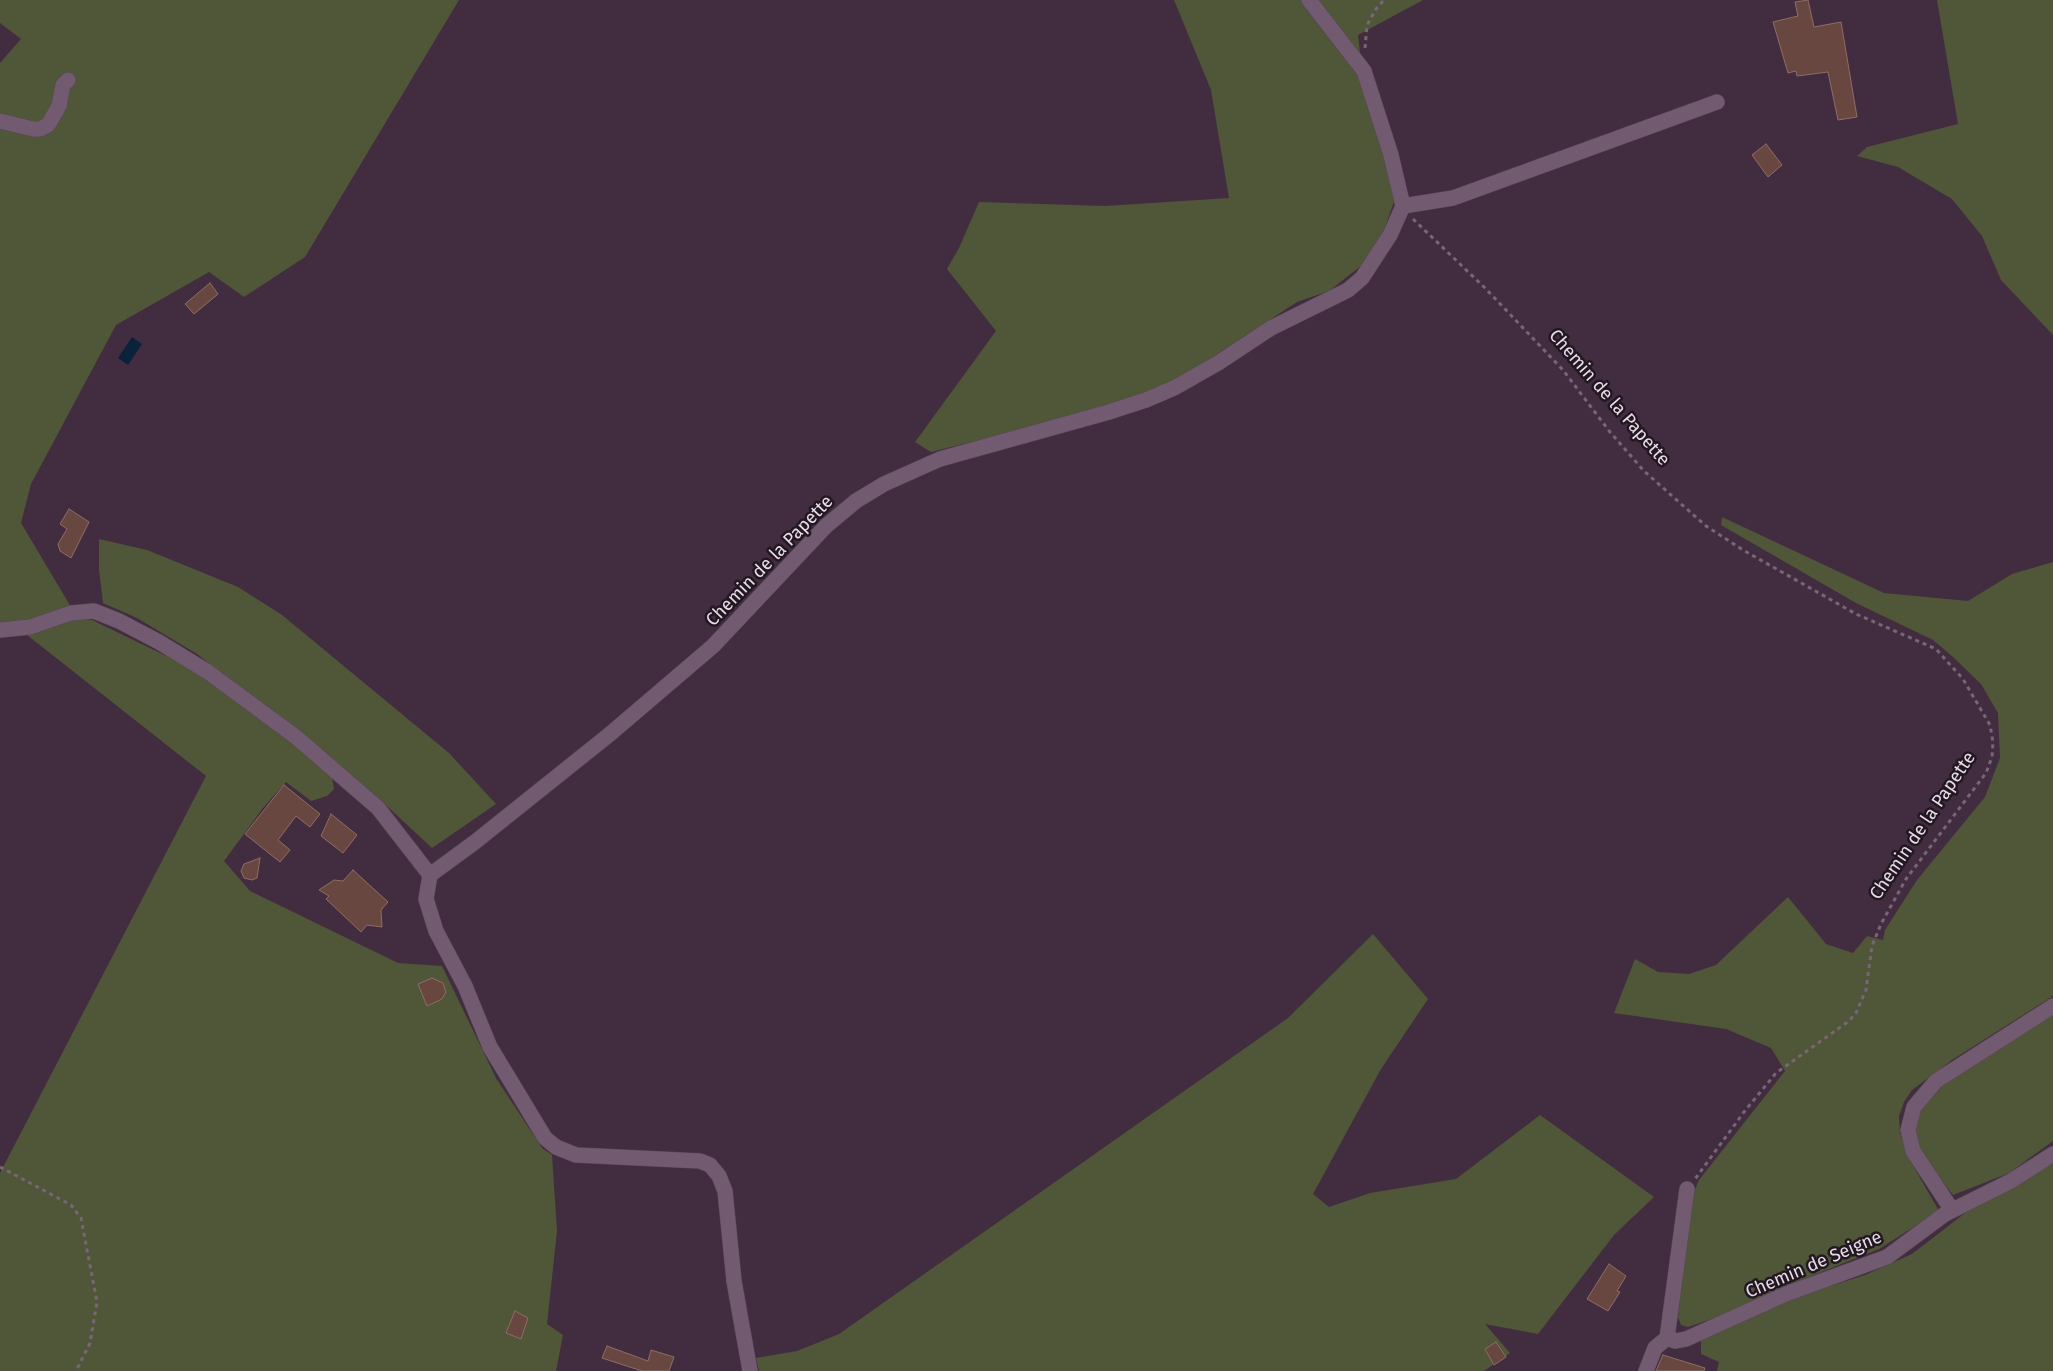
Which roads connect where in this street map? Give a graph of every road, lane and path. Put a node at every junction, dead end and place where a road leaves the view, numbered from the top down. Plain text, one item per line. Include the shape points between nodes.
1 (1308, 0) edge
2 (1384, 0) edge
3 (1364, 71) junction
4 (68, 80) dead end
5 (1717, 102) dead end
6 (0, 122) edge
7 (1403, 206) junction
8 (0, 630) edge
9 (429, 880) junction
10 (2053, 1006) edge
11 (2053, 1154) edge
12 (0, 1167) edge
13 (1686, 1189) joint
14 (1952, 1210) junction
15 (1668, 1338) junction
16 (76, 1371) edge
17 (750, 1371) edge
18 (1646, 1371) edge

1 - 3 street
2 - 3 path via 1367,25
3 - 7 street via 1391,155
4 - 6 street via 60,92 54,117 40,130
5 - 7 street via 1453,198
7 - 9 street, Chemin de la Papette via 1390,235 1362,278 1348,290 1270,328 1174,388 1109,412 940,459 884,484 856,501 826,526 713,646
7 - 13 path, Chemin de la Papette via 1413,220 1485,288 1563,370 1644,471 1706,526 1856,614 1936,648 1963,679 1990,725 1992,757 1986,773 1906,880 1881,924 1872,946 1866,990 1856,1013 1776,1073
8 - 9 street via 30,627 82,610 119,620 159,642 208,672 296,737 378,808
9 - 17 street via 426,899 436,931 465,986 490,1047 545,1138 556,1147 576,1155 700,1161 710,1165 719,1176 725,1190 734,1281
10 - 14 street via 1936,1080 1914,1107 1908,1130 1913,1151
11 - 14 street, Chemin de Seigne via 2011,1181
12 - 16 path via 71,1205 81,1218 97,1302 90,1343
13 - 15 street
14 - 15 street, Chemin de Seigne via 1887,1257 1786,1294 1686,1339 1675,1341
15 - 18 street via 1655,1348

